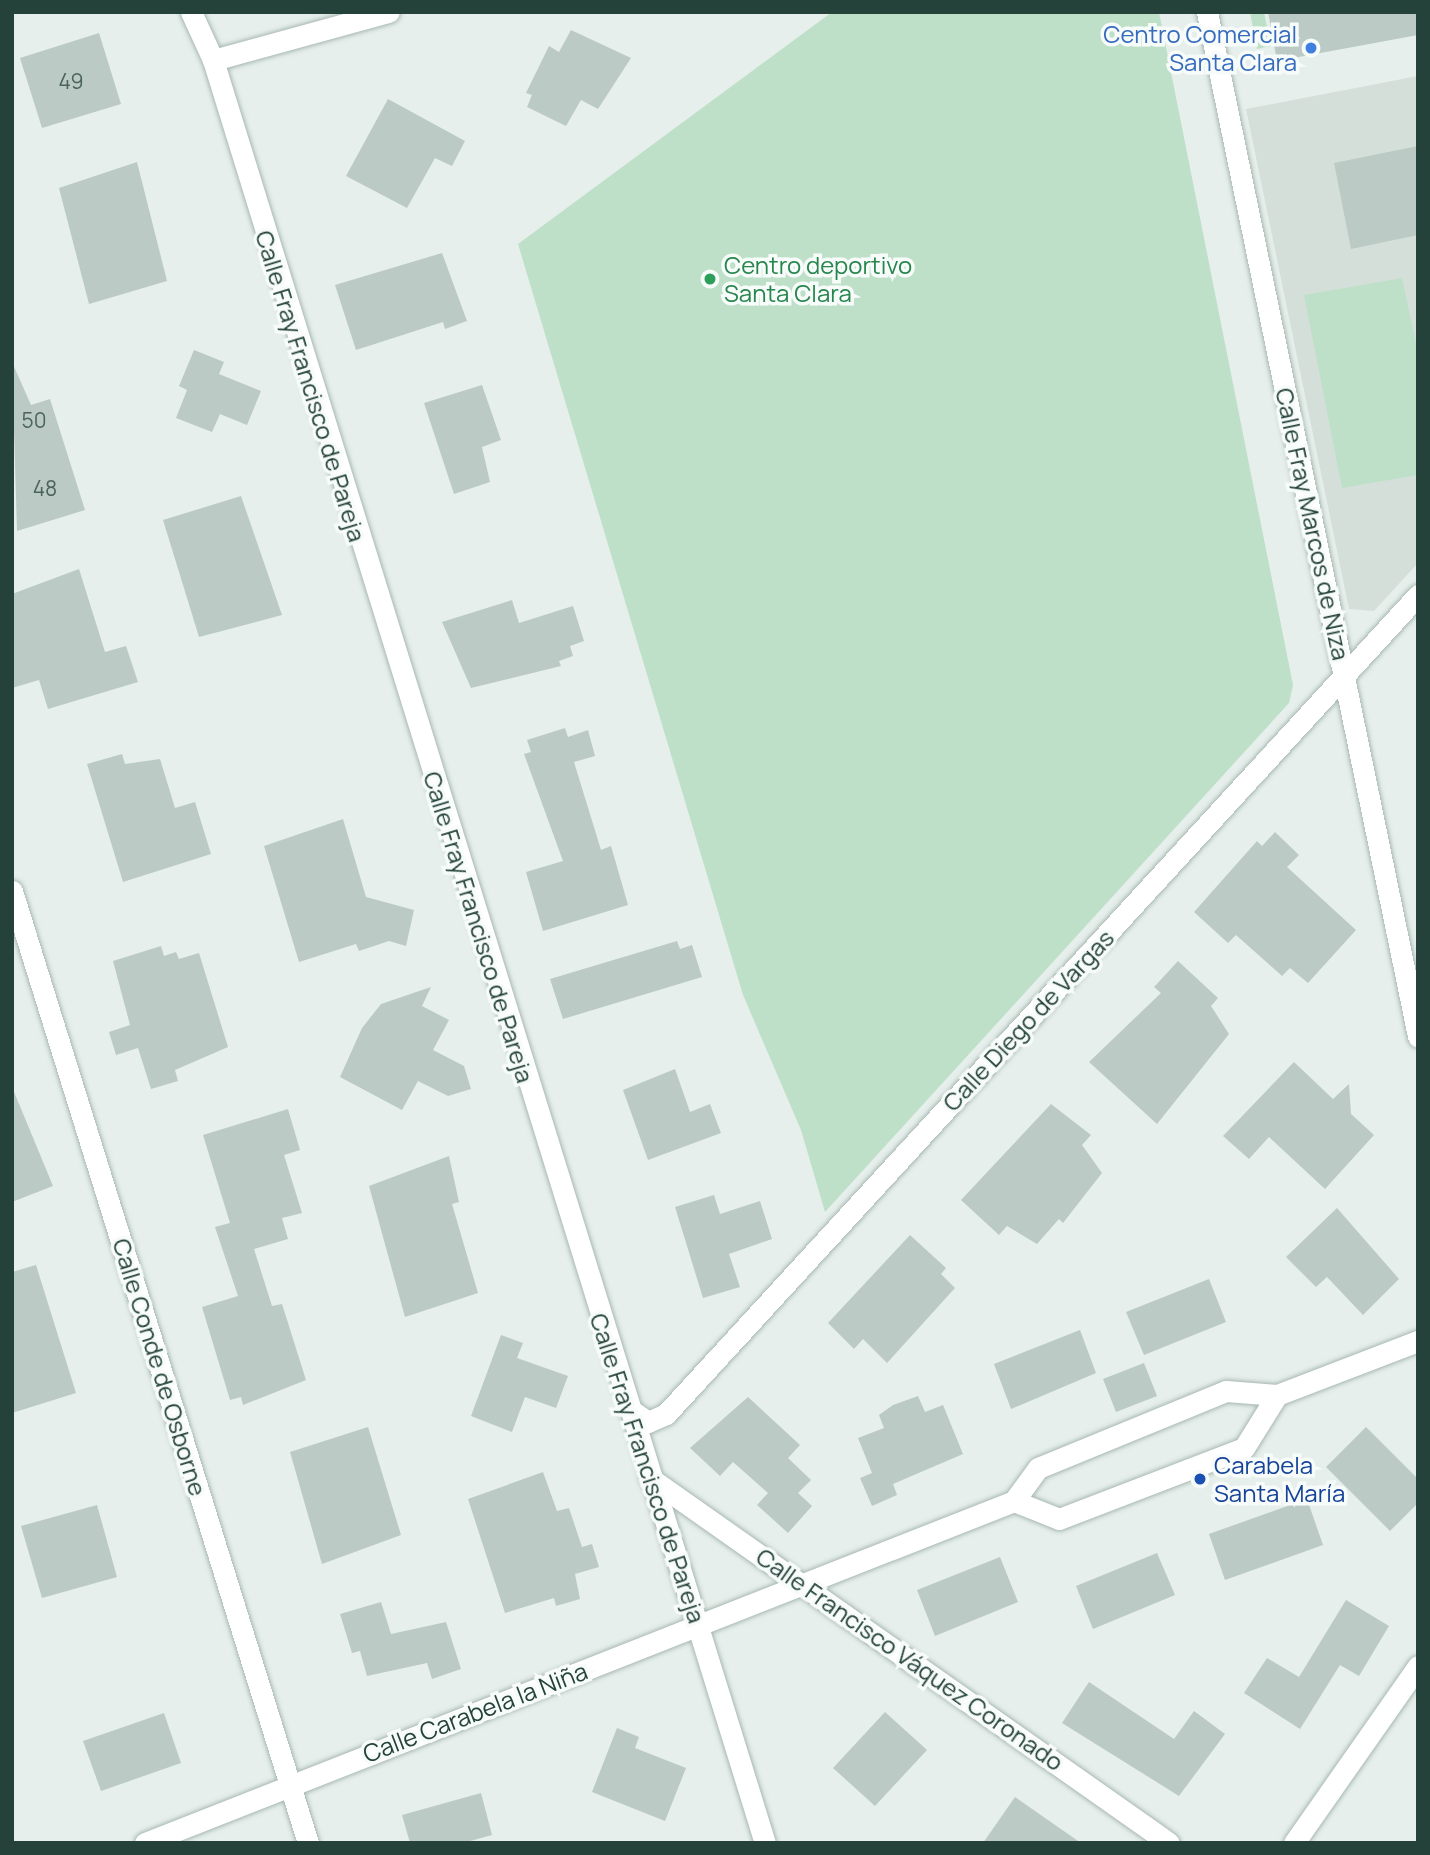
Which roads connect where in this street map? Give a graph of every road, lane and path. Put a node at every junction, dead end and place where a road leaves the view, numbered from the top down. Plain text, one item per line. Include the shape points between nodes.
1 (191, 12) edge
2 (389, 12) edge
3 (1207, 12) edge
4 (213, 60) junction
5 (1418, 595) edge
6 (1344, 675) junction
7 (12, 891) edge
8 (1418, 1036) edge
9 (1418, 1341) edge
10 (1277, 1395) junction
11 (629, 1409) junction
12 (650, 1478) junction
13 (1014, 1501) junction
14 (805, 1583) junction
15 (698, 1625) junction
16 (1418, 1666) edge
17 (289, 1785) junction
18 (145, 1843) edge
19 (307, 1843) edge
20 (765, 1843) edge
21 (1168, 1843) edge
22 (1294, 1843) edge

1 - 4 street, Calle Fray Francisco de Pareja
2 - 4 street
3 - 6 street, Calle Fray Marcos de Niza
4 - 11 street, Calle Fray Francisco de Pareja
5 - 6 street, Calle Diego de Vargas
6 - 8 street, Calle Fray Marcos de Niza
6 - 11 street, Calle Diego de Vargas via 666,1414 648,1422
7 - 17 street, Calle Conde de Osborne
9 - 10 street
10 - 13 street via 1226,1391 1038,1468
10 - 13 street via 1244,1448 1059,1519
11 - 12 street, Calle Fray Francisco de Pareja
12 - 14 street, Calle Francisco Váquez Coronado
12 - 15 street, Calle Fray Francisco de Pareja
13 - 14 street, Calle Carabela la Niña
14 - 15 street, Calle Carabela la Niña
14 - 21 street, Calle Francisco Váquez Coronado
15 - 17 street, Calle Carabela la Niña
15 - 20 street, Calle Fray Francisco de Pareja
16 - 22 street
17 - 18 street, Calle Carabela la Niña
17 - 19 street, Calle Conde de Osborne

